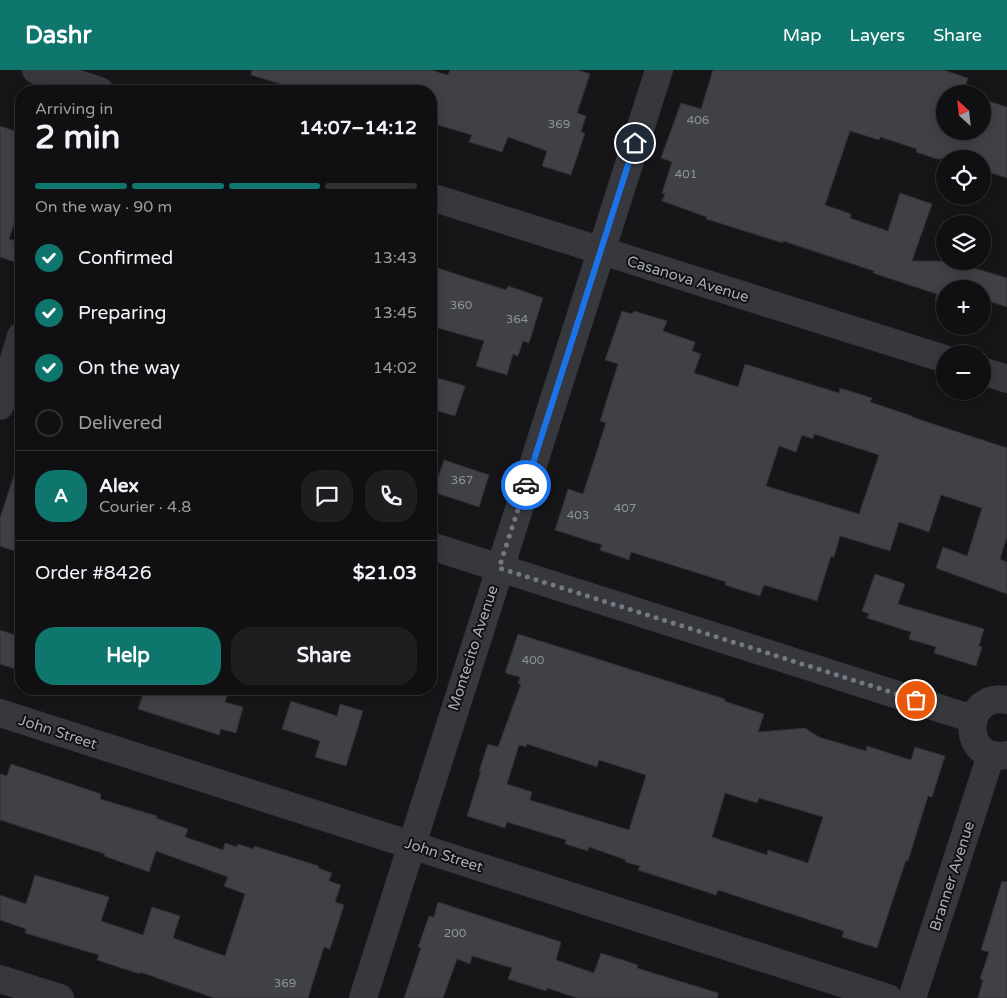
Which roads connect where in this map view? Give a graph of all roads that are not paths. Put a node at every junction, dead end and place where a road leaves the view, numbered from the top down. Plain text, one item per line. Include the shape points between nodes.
1 (36, 70) edge
2 (659, 70) edge
3 (94, 85) edge
4 (437, 199) edge
5 (600, 252) junction
6 (936, 356) edge
7 (15, 357) edge
8 (991, 374) edge
9 (1007, 378) edge
10 (0, 408) edge
11 (15, 414) edge
12 (437, 548) edge
13 (499, 568) junction
14 (1007, 700) edge
15 (0, 713) edge
16 (973, 719) junction
17 (999, 755) edge
18 (411, 845) junction
19 (0, 979) edge
20 (60, 998) edge
21 (363, 998) edge
22 (888, 998) edge
23 (912, 998) edge

1 - 3 street
2 - 5 street, Montecito Avenue
4 - 5 street, Casanova Avenue
5 - 6 street, Casanova Avenue
5 - 13 street, Montecito Avenue
7 - 10 street
8 - 9 street
10 - 11 street
12 - 13 street
13 - 16 street
13 - 18 street, Montecito Avenue
14 - 16 street via 991,701 977,711
15 - 18 street, John Street
16 - 17 street via 971,728 977,744 983,751
17 - 23 street, Branner Avenue
18 - 21 street, Montecito Avenue
18 - 22 street, John Street
19 - 20 street

